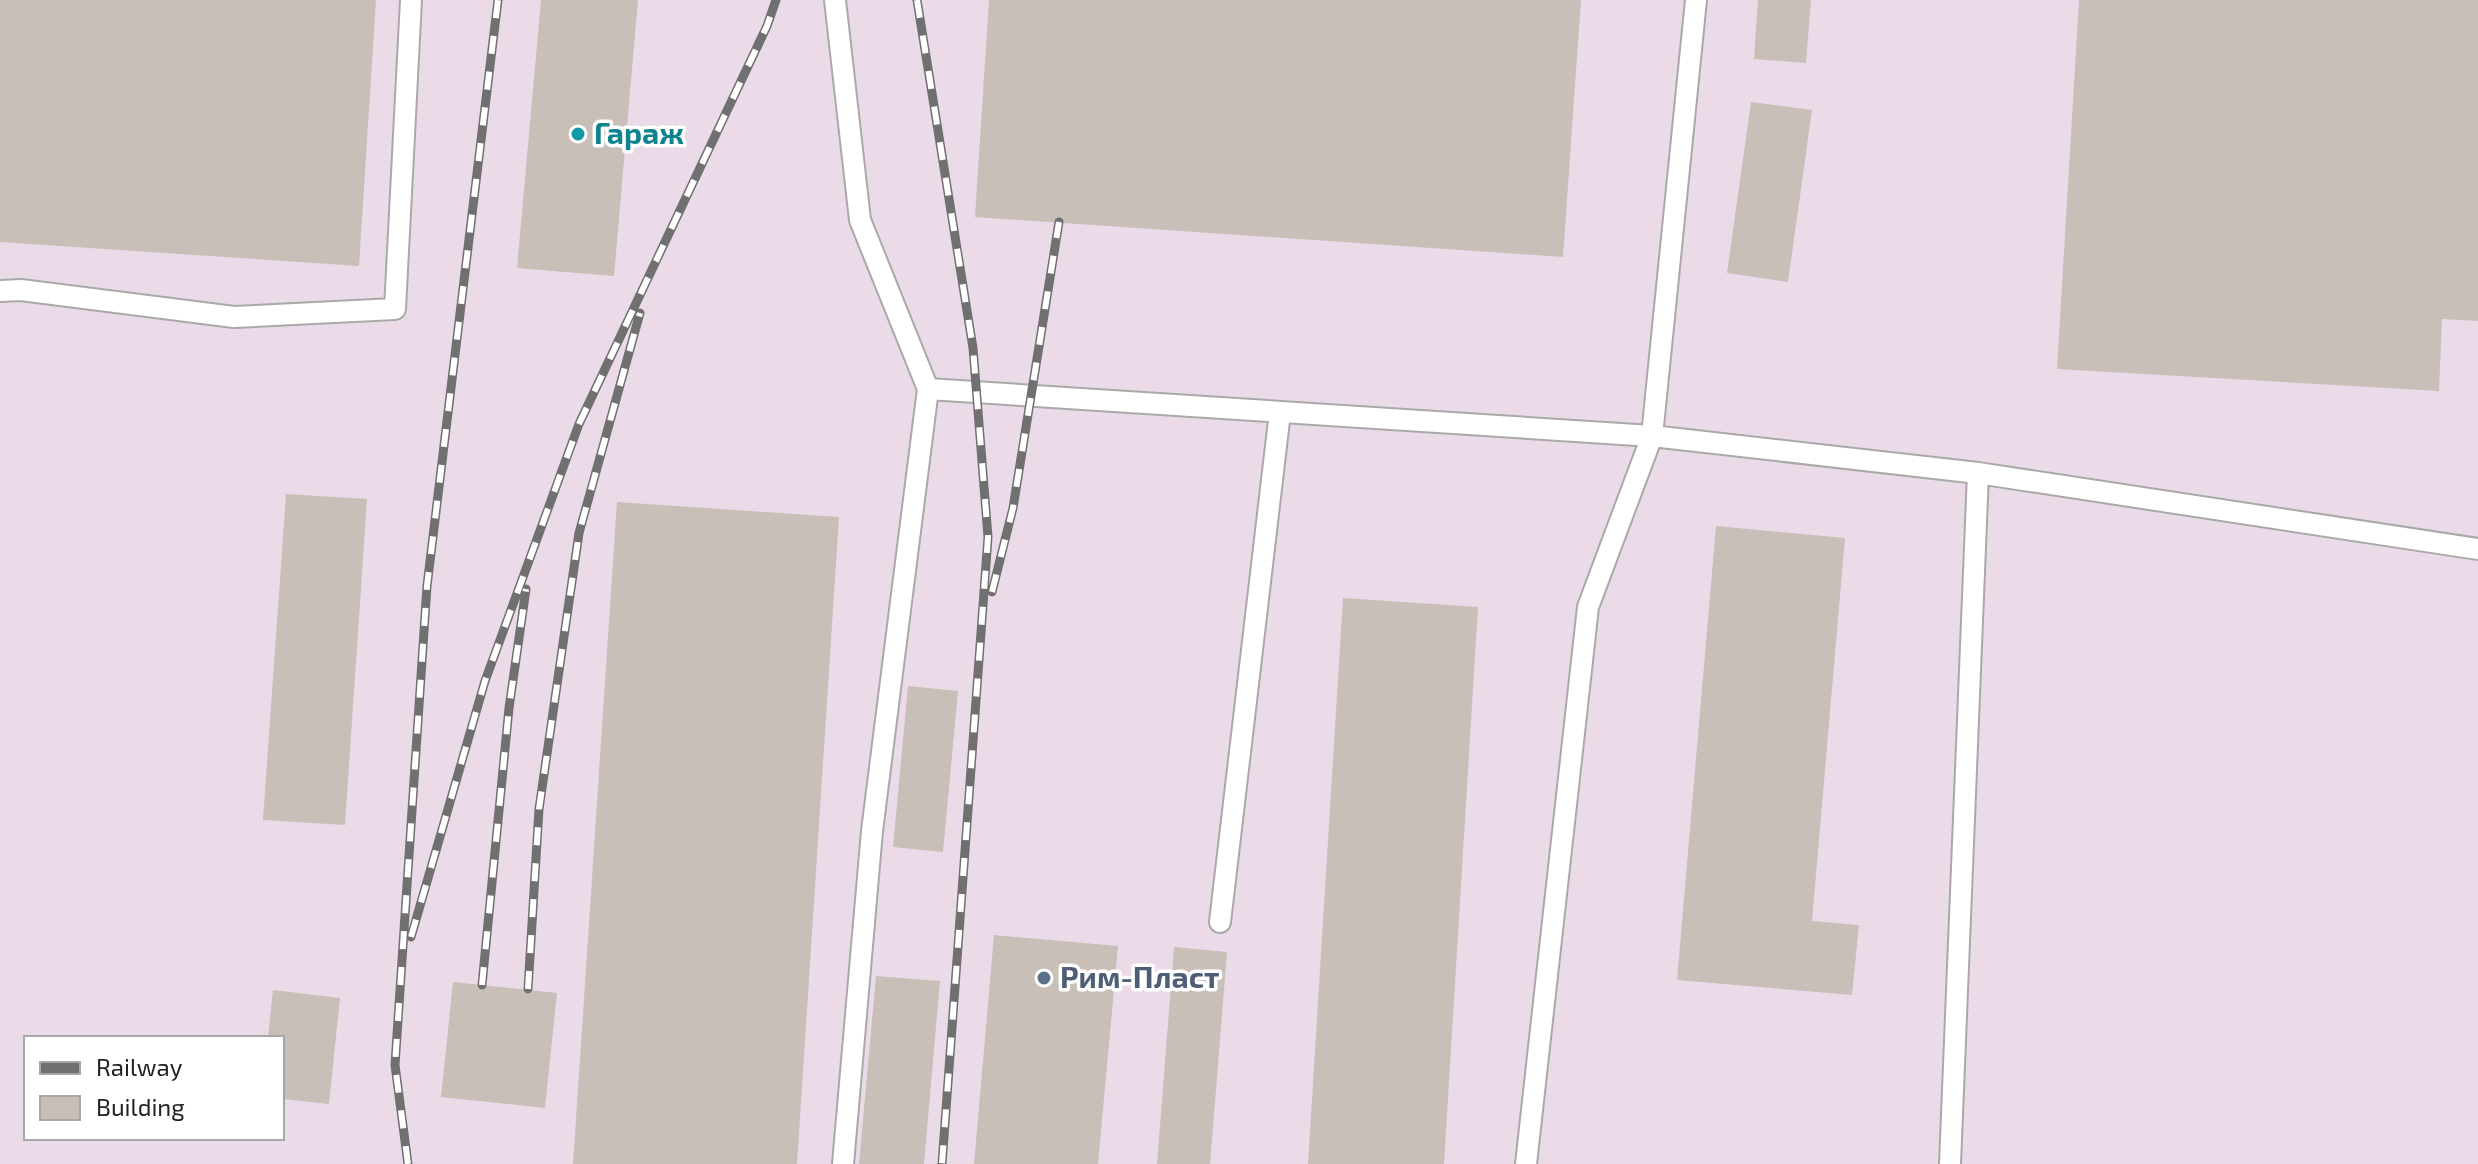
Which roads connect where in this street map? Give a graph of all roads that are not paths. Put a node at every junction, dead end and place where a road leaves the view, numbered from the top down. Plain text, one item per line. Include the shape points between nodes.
1 (411, 0) edge
2 (835, 0) edge
3 (1696, 0) edge
4 (0, 291) edge
5 (928, 389) junction
6 (1280, 412) junction
7 (1652, 436) junction
8 (1978, 473) junction
9 (2478, 549) edge
10 (1220, 922) dead end
11 (843, 1164) edge
12 (1526, 1164) edge
13 (1950, 1164) edge

1 - 4 lane via 395,309 234,317
2 - 5 lane via 860,220
3 - 7 lane
5 - 6 lane
5 - 11 lane via 872,831
6 - 7 lane
6 - 10 lane
7 - 8 lane
7 - 12 lane via 1588,607
8 - 9 lane
8 - 13 lane

